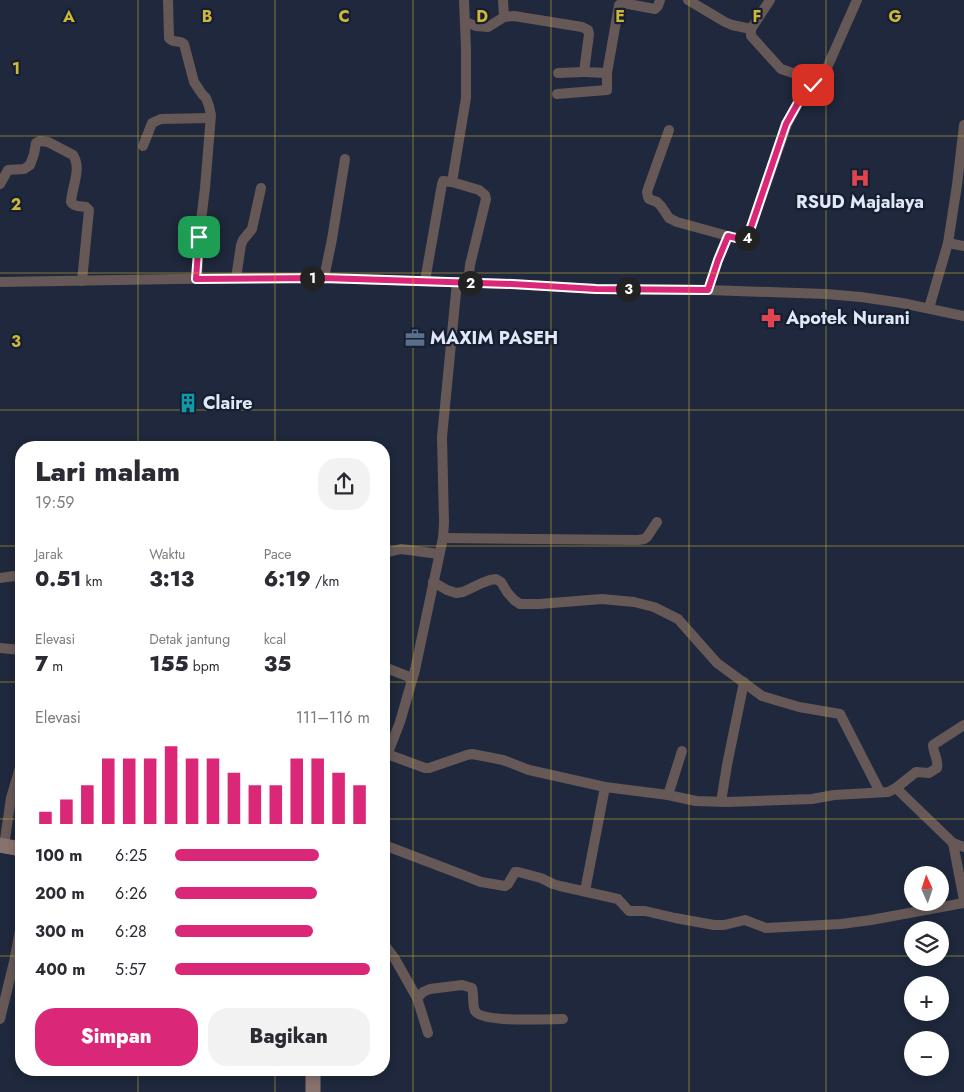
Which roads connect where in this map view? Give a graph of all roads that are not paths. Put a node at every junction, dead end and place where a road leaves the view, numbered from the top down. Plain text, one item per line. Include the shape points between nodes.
1 (168, 0) edge
2 (464, 0) edge
3 (503, 0) edge
4 (660, 0) edge
5 (688, 0) edge
6 (770, 0) edge
7 (857, 0) edge
8 (504, 17) junction
9 (465, 22) junction
10 (751, 29) junction
11 (584, 72) junction
12 (558, 73) dead end
13 (607, 73) junction
14 (804, 92) junction
15 (557, 94) dead end
16 (210, 118) junction
17 (964, 125) edge
18 (669, 130) dead end
19 (143, 146) dead end
20 (345, 159) dead end
21 (2, 177) edge
22 (452, 182) junction
23 (261, 188) dead end
24 (728, 236) junction
25 (948, 243) junction
26 (964, 246) edge
27 (236, 278) junction
28 (324, 278) junction
29 (196, 279) junction
30 (82, 281) junction
31 (425, 281) junction
32 (0, 282) edge
33 (462, 282) junction
34 (708, 290) junction
35 (929, 308) junction
36 (964, 316) edge
37 (657, 522) dead end
38 (443, 538) junction
39 (390, 552) edge
40 (439, 554) junction
41 (15, 576) edge
42 (0, 578) edge
43 (433, 582) junction
44 (0, 648) edge
45 (15, 649) edge
46 (390, 669) edge
47 (412, 678) junction
48 (744, 682) junction
49 (964, 725) edge
50 (390, 746) edge
51 (682, 751) dead end
52 (390, 759) edge
53 (15, 784) edge
54 (605, 787) junction
55 (896, 788) junction
56 (880, 792) junction
57 (668, 795) junction
58 (720, 802) junction
59 (953, 843) junction
60 (2, 845) edge
61 (390, 847) edge
62 (964, 847) edge
63 (15, 848) edge
64 (585, 891) junction
65 (964, 902) edge
66 (390, 952) edge
67 (15, 957) edge
68 (417, 998) junction
69 (0, 1019) edge
70 (563, 1019) dead end
71 (428, 1033) dead end
72 (313, 1076) edge
73 (313, 1092) edge

1 - 16 street via 169,38 172,42 184,44 194,82 206,98
2 - 9 street
3 - 8 street
4 - 13 street via 655,9 619,5
5 - 10 street via 725,22
6 - 10 street
7 - 14 street via 826,70
8 - 9 street via 488,27
8 - 11 street via 542,20 588,30
9 - 22 street via 466,98
10 - 14 street via 752,38 781,69 802,77
11 - 12 street
11 - 13 street
13 - 15 street via 607,90
14 - 24 street via 786,124 748,236 744,240
16 - 19 street via 156,120
16 - 29 street
17 - 25 street
18 - 24 street via 647,192 649,199 657,202 669,218 677,222
20 - 28 street
21 - 30 street via 8,170 24,169 30,165 36,144 40,141 48,142 75,158 77,172 71,202 88,207 89,212
22 - 31 street via 443,181 442,184
22 - 33 street via 479,190 486,199 470,265
23 - 27 street via 252,228 241,245
24 - 34 street
25 - 26 street
25 - 35 street
27 - 28 street
27 - 29 street
28 - 31 street
29 - 30 street
30 - 32 street
31 - 33 street
33 - 34 street via 596,289
33 - 38 street via 442,437
34 - 35 street via 826,294
35 - 36 street
37 - 38 street via 641,540
38 - 40 street
39 - 40 street via 401,549
40 - 43 street
41 - 42 street
43 - 47 street
43 - 48 street via 456,593 496,580 520,604 602,599 654,607 678,619 718,662
44 - 45 street
46 - 47 street
47 - 50 street
48 - 56 street via 762,696 840,714
48 - 58 street
49 - 55 street via 933,745 938,768 929,773 916,772
51 - 57 street
52 - 54 street via 429,768 472,754
53 - 60 street
54 - 57 street
54 - 64 street
55 - 56 street
55 - 59 street
56 - 58 street via 812,799
57 - 58 street
59 - 62 street
59 - 65 street
60 - 63 street
61 - 64 street via 481,882 505,886 518,872
64 - 65 street via 618,898 629,911 714,925 746,920 766,928 842,924
66 - 68 street
67 - 69 street
68 - 70 street via 426,990 462,985 472,988 474,1009 478,1014 499,1020
68 - 71 street
72 - 73 street

